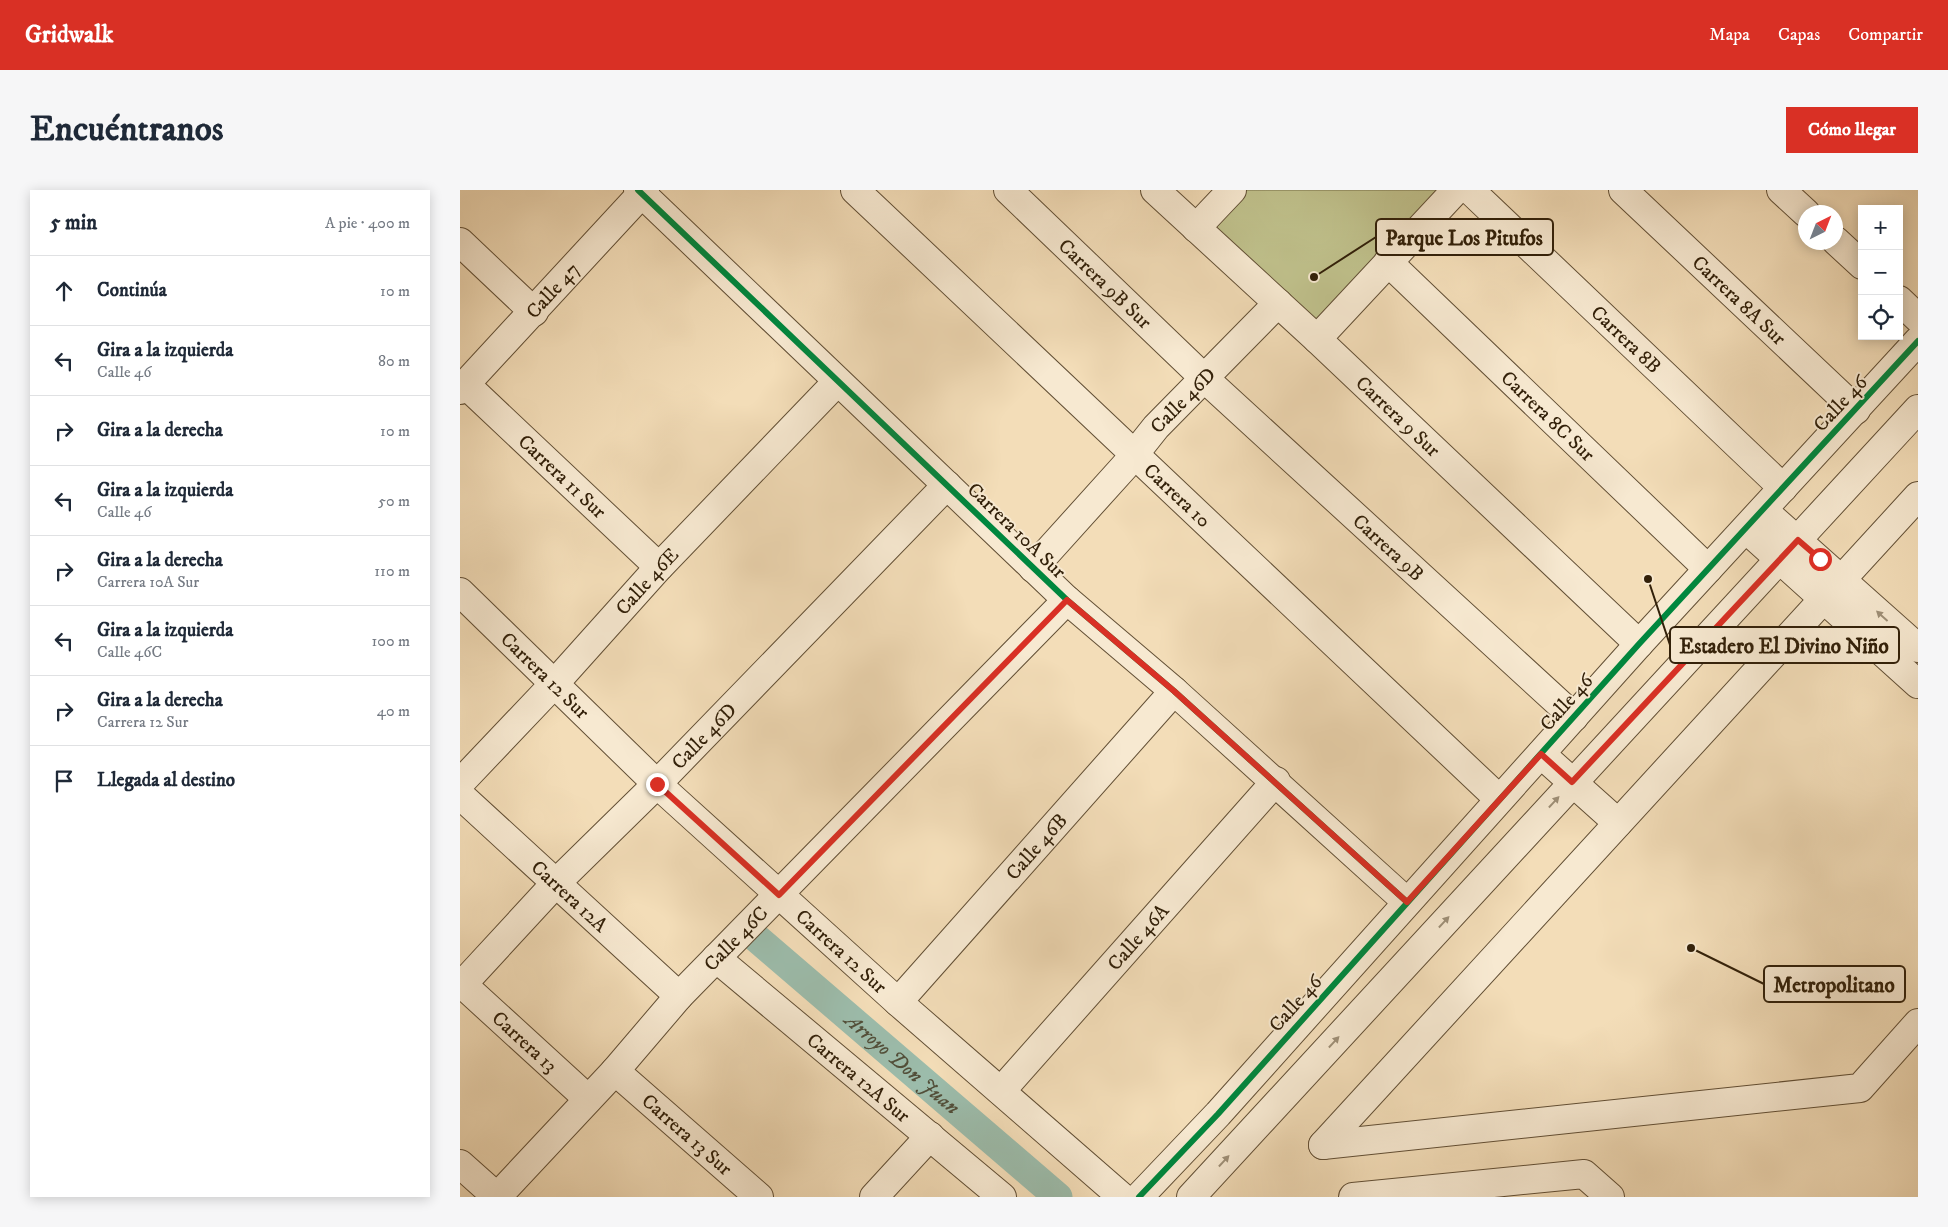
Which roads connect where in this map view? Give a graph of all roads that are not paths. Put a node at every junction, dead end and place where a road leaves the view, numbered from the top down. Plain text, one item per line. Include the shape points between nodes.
1 (855, 190) edge
2 (1008, 190) edge
3 (1155, 190) edge
4 (1232, 190) edge
5 (1456, 190) edge
6 (1470, 190) edge
7 (1623, 190) edge
8 (1781, 190) edge
9 (642, 191) edge
10 (1798, 206) edge
11 (1196, 228) junction
12 (460, 242) edge
13 (1843, 247) edge
14 (1858, 261) edge
15 (1388, 262) junction
16 (1278, 303) junction
17 (1903, 304) edge
18 (534, 312) junction
19 (1918, 318) edge
20 (1317, 339) junction
21 (1918, 341) edge
22 (1204, 377) junction
23 (838, 382) junction
24 (463, 387) edge
25 (1918, 409) edge
26 (1856, 410) junction
27 (1133, 454) junction
28 (947, 485) junction
29 (1783, 488) junction
30 (1918, 496) edge
31 (1754, 520) junction
32 (1789, 549) junction
33 (659, 567) junction
34 (1033, 568) junction
35 (1708, 569) junction
36 (1833, 589) junction
37 (460, 592) edge
38 (1067, 600) junction
39 (1639, 644) junction
40 (1918, 648) edge
41 (555, 683) junction
42 (1918, 684) edge
43 (1174, 691) junction
44 (1574, 717) junction
45 (1541, 754) junction
46 (1276, 782) junction
47 (1572, 782) junction
48 (460, 783) edge
49 (657, 784) junction
50 (460, 795) edge
51 (1499, 799) junction
52 (1618, 823) junction
53 (556, 884) junction
54 (779, 895) junction
55 (1407, 902) junction
56 (716, 958) junction
57 (461, 985) edge
58 (679, 996) junction
59 (898, 1002) junction
60 (1918, 1023) edge
61 (615, 1071) junction
62 (1001, 1091) junction
63 (588, 1099) junction
64 (930, 1136) junction
65 (460, 1164) edge
66 (1141, 1195) edge
67 (497, 1197) edge
68 (759, 1197) edge
69 (874, 1197) edge
70 (1002, 1197) edge
71 (1191, 1197) edge
72 (1353, 1197) edge
73 (1610, 1197) edge

1 - 27 street, Carrera 10
2 - 22 street, Carrera 9B Sur
3 - 11 street, Carrera 9 Sur
4 - 11 street
5 - 15 street
6 - 29 street, Carrera 8B
7 - 26 street, Carrera 8A Sur
8 - 10 street
9 - 18 street, Calle 47
9 - 23 street, Carrera 10A Sur
11 - 16 street, Carrera 9 Sur
12 - 18 street
13 - 14 street
15 - 20 street
15 - 35 street, Carrera 8C Sur
16 - 20 street, Carrera 9 Sur
16 - 22 street, Calle 46D
17 - 19 street
18 - 24 street, Calle 47
20 - 39 street, Carrera 9 Sur
21 - 26 street, Calle 46
22 - 27 street, Calle 46D
22 - 44 street, Carrera 9B
23 - 28 street, Carrera 10A Sur
23 - 33 street, Calle 46E
24 - 33 street, Carrera 11 Sur
25 - 32 street
26 - 29 street, Calle 46
27 - 34 street, Calle 46D
27 - 51 street, Carrera 10
28 - 34 street, Carrera 10A Sur
28 - 49 street, Calle 46D
29 - 31 street, Calle 46
30 - 36 street
31 - 32 street
31 - 35 street, Calle 46
32 - 36 street
32 - 47 street
33 - 41 street, Calle 46E
34 - 38 street, Carrera 10A Sur
35 - 39 street, Calle 46
40 -> 36 street
36 - 42 street
36 - 52 street
37 - 41 street, Carrera 12 Sur
38 - 43 street, Carrera 10A Sur
38 - 54 street, Calle 46C
39 - 44 street, Calle 46
41 - 48 street, Calle 46E
41 - 49 street, Carrera 12 Sur
43 - 46 street, Carrera 10A Sur
43 - 59 street, Calle 46B
44 - 45 street, Calle 46
45 - 47 street
45 - 51 street, Calle 46
46 - 55 street, Carrera 10A Sur
46 - 62 street, Calle 46A
47 - 52 street
71 -> 47 street
49 - 53 street, Calle 46D
49 - 54 street, Carrera 12 Sur
50 - 53 street, Carrera 12A
51 - 55 street, Calle 46
52 - 60 street via 1323,1145 1860,1088
53 - 57 street, Calle 46D
53 - 58 street, Carrera 12A
54 - 56 street, Calle 46C
54 - 59 street, Carrera 12 Sur
55 - 66 street, Calle 46 via 1218,1114
56 - 58 street, Calle 46C
56 - 64 street, Carrera 12A Sur
57 - 63 street, Carrera 13
58 - 61 street, Calle 46C
59 - 62 street, Carrera 12 Sur
61 - 63 street, Calle 46C
61 - 68 street, Carrera 13 Sur
62 - 66 street, Carrera 12 Sur
63 - 67 street, Calle 46C
64 - 69 street
64 - 70 street, Carrera 12A Sur
65 - 67 street
72 - 73 street via 1584,1174

